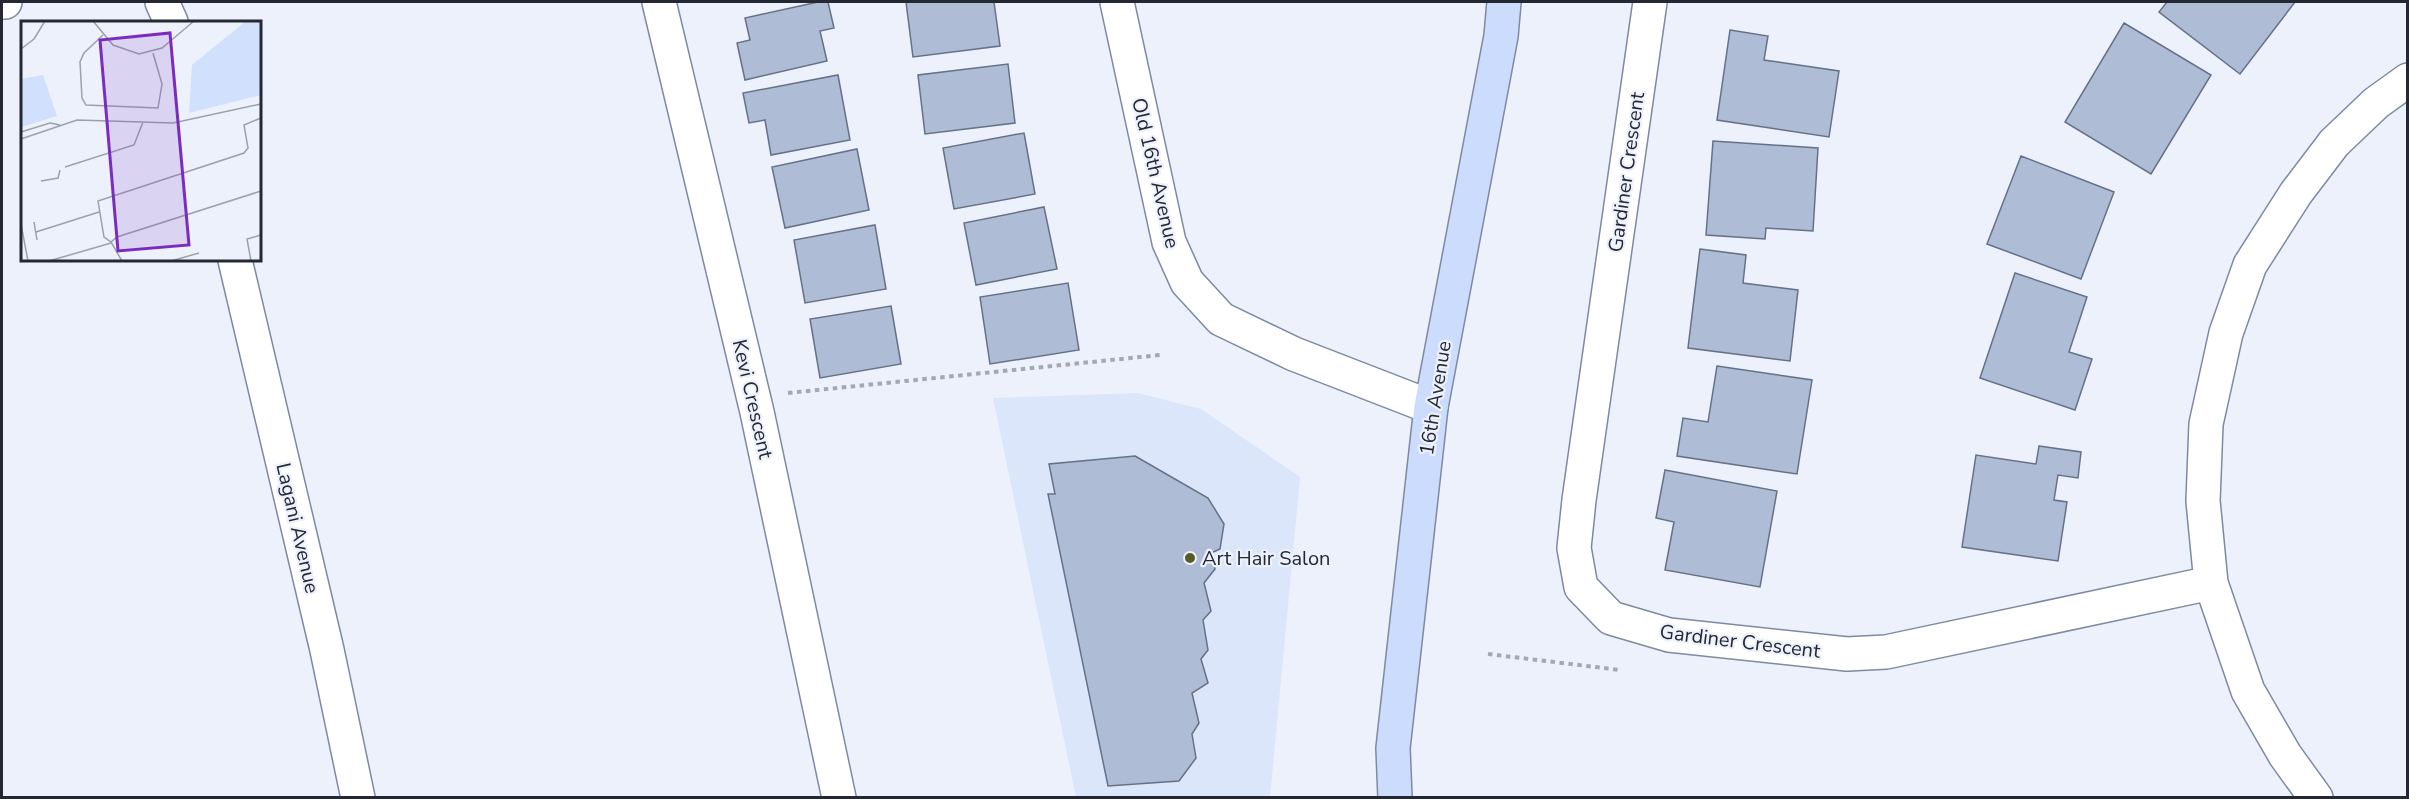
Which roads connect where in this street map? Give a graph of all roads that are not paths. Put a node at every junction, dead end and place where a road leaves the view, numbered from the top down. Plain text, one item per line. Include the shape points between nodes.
1 (162, 2) edge
2 (659, 2) edge
3 (1117, 2) edge
4 (1504, 2) edge
5 (1650, 2) edge
6 (171, 21) edge
7 (2408, 80) edge
8 (236, 261) edge
9 (1431, 407) junction
10 (2211, 584) junction
11 (358, 798) edge
12 (839, 798) edge
13 (1395, 798) edge
14 (2316, 798) edge

1 - 6 street
2 - 12 street, Kevi Crescent via 754,397
3 - 9 street, Old 16th Avenue via 1169,242 1187,282 1221,319 1294,354
4 - 9 main road, 16th Avenue via 1501,36
5 - 10 street, Gardiner Crescent via 1579,500 1574,548 1581,587 1588,595 1611,618 1669,635 1847,654 1886,652
7 - 10 street via 2376,103 2334,143 2250,265 2226,333 2206,424 2203,501
8 - 11 street, Lagani Avenue
9 - 13 main road, 16th Avenue via 1393,748
10 - 14 street via 2248,691 2285,755

